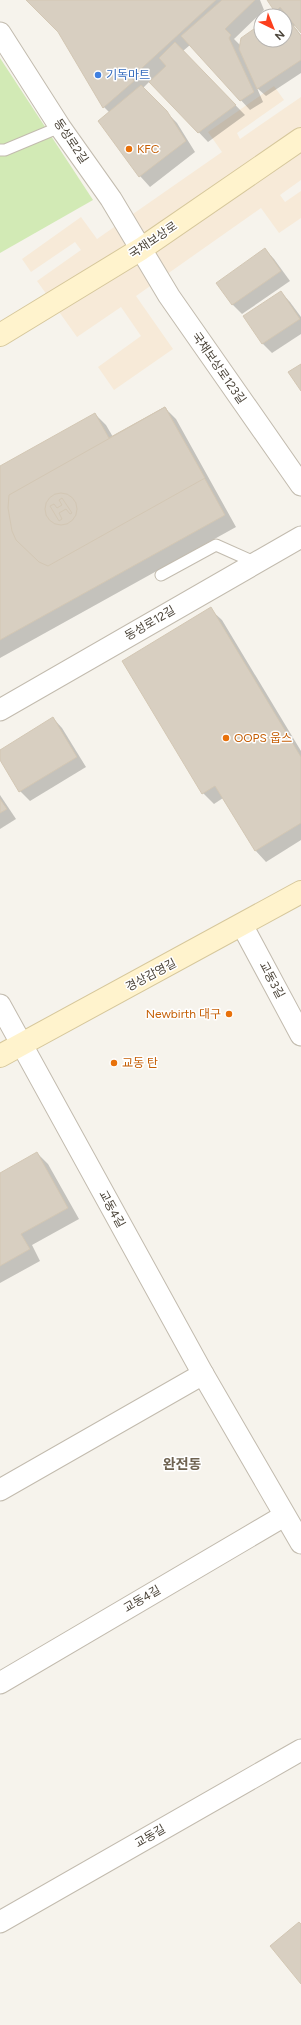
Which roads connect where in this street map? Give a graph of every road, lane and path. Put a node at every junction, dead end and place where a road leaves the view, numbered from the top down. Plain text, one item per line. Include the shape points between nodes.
1 (0, 33) edge
2 (60, 127) junction
3 (301, 139) edge
4 (0, 150) edge
5 (142, 249) junction
6 (0, 334) edge
7 (301, 485) edge
8 (301, 537) edge
9 (254, 562) junction
10 (161, 576) dead end
11 (0, 710) edge
12 (301, 892) edge
13 (242, 925) junction
14 (0, 1005) edge
15 (301, 1035) edge
16 (21, 1045) junction
17 (0, 1056) edge
18 (203, 1374) junction
19 (0, 1490) edge
20 (284, 1516) junction
21 (301, 1543) edge
22 (0, 1682) edge
23 (301, 1750) edge
24 (0, 1922) edge

1 - 2 street, 동성로2길
2 - 4 lane
2 - 5 street, 동성로2길
3 - 5 main road, 국채보상로
5 - 6 main road, 국채보상로
5 - 7 street, 국채보상로123길 via 169,296
8 - 9 street, 동성로12길
9 - 10 lane via 216,545
9 - 11 street, 동성로12길
12 - 13 main road, 경상감영길
13 - 15 street, 교동3길
13 - 16 main road, 경상감영길
14 - 16 street, 교동4길
16 - 17 main road, 경상감영길
16 - 18 street, 교동4길
18 - 19 street
18 - 20 street, 교동4길
20 - 21 street, 교동4길
20 - 22 street, 교동4길
23 - 24 street, 교동길

